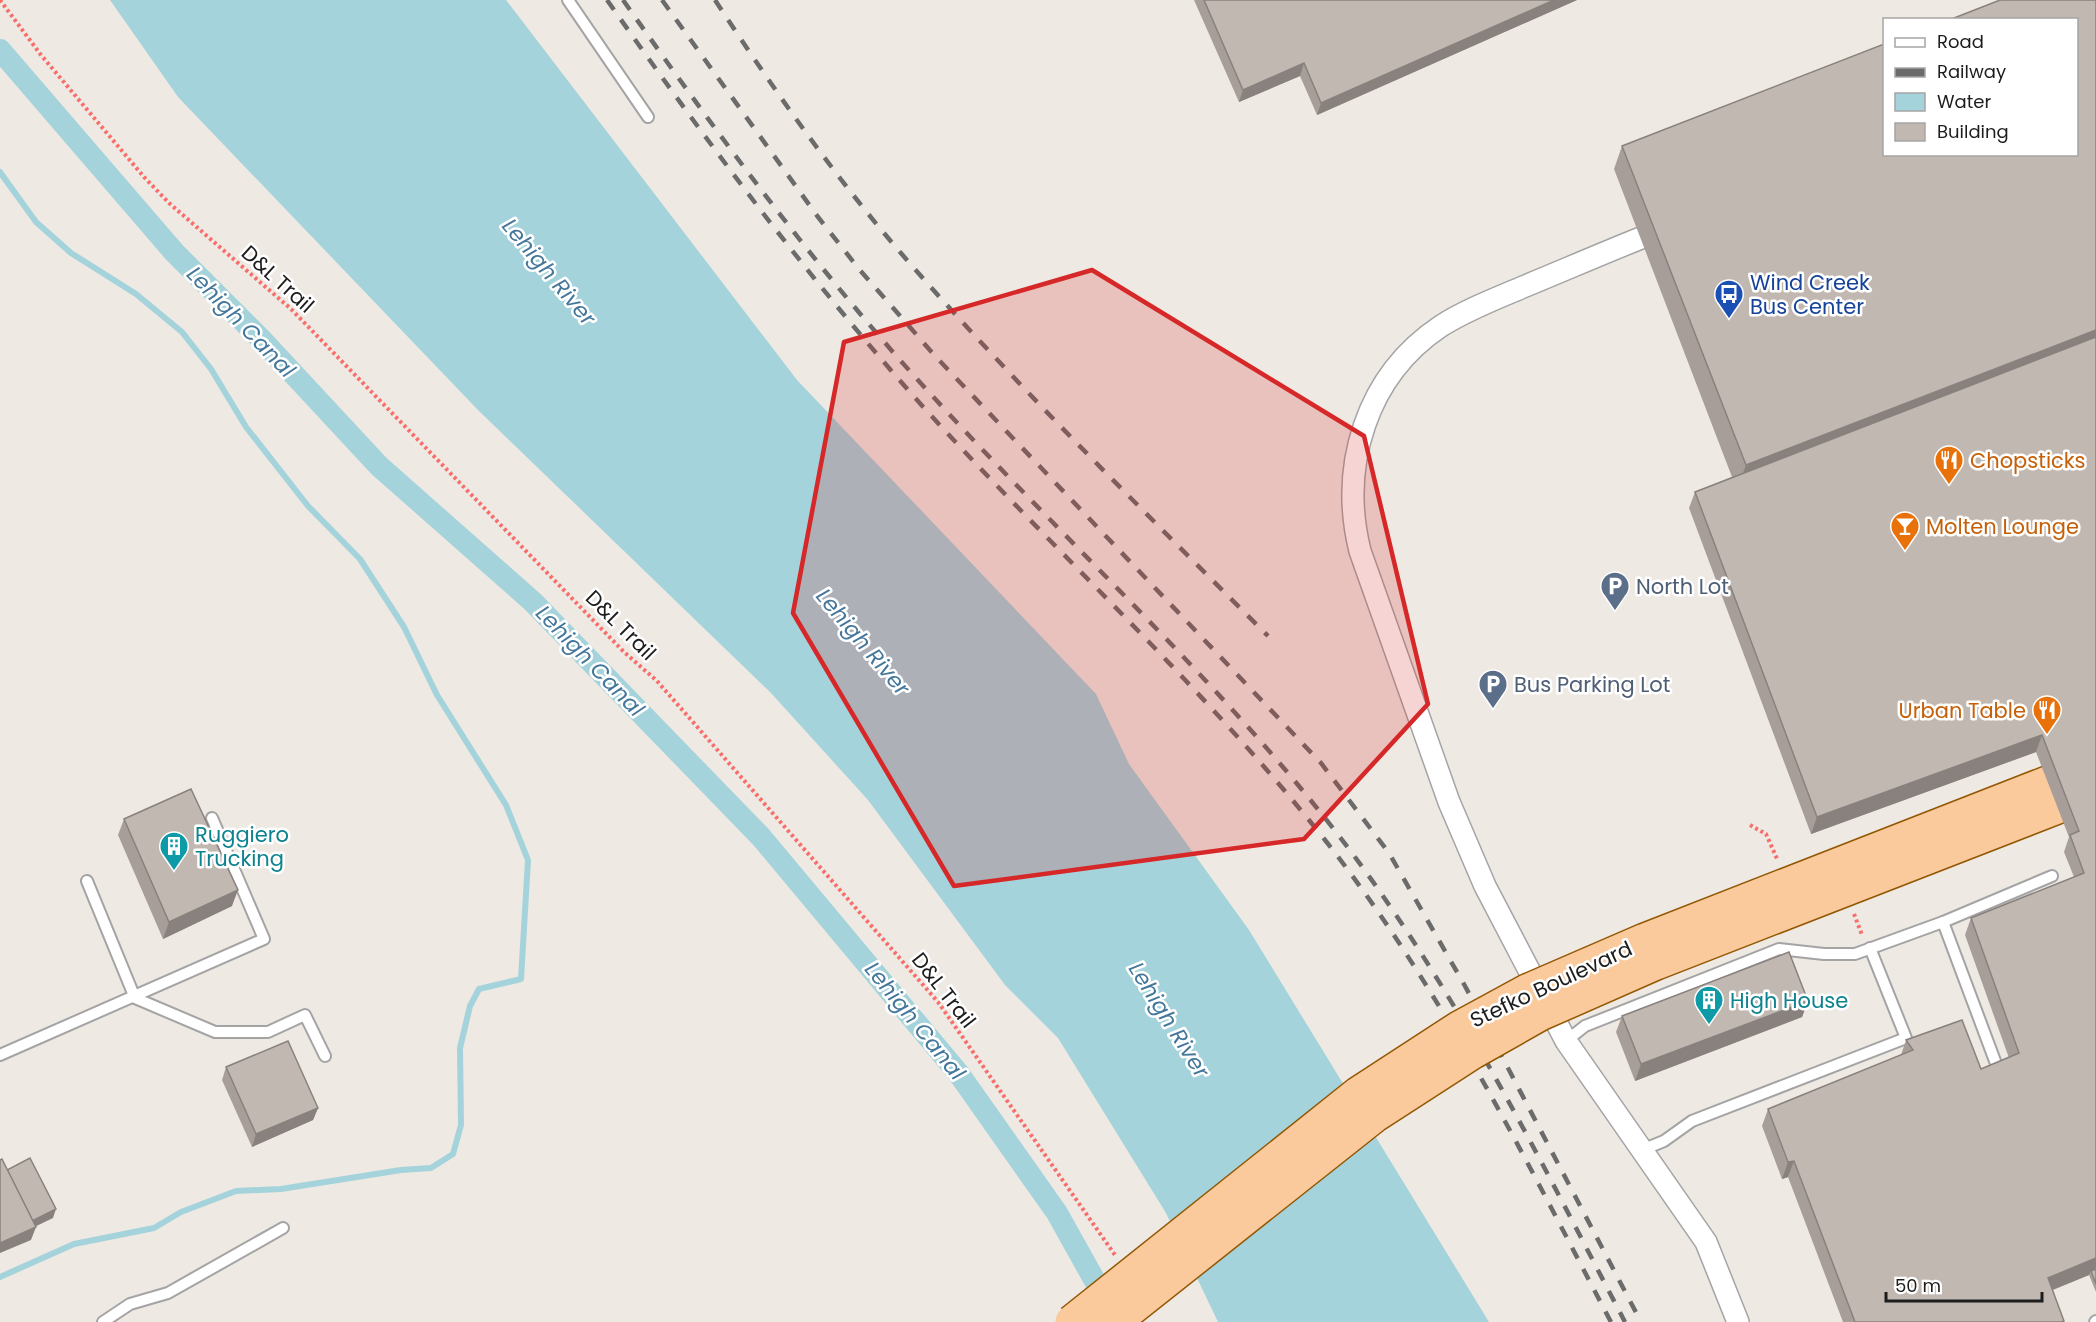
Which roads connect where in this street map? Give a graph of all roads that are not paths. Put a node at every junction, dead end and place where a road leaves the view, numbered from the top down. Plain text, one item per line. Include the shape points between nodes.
1 (568, 0) edge
2 (648, 117) dead end
3 (1641, 238) dead end
4 (2096, 764) edge
5 (2096, 792) edge
6 (212, 819) dead end
7 (2052, 876) dead end
8 (87, 881) dead end
9 (1943, 922) junction
10 (1870, 948) junction
11 (135, 998) junction
12 (1566, 1041) junction
13 (0, 1055) edge
14 (325, 1056) dead end
15 (1995, 1061) edge
16 (1642, 1150) junction
17 (283, 1228) dead end
18 (103, 1322) edge
19 (1072, 1322) edge
20 (1114, 1322) edge
21 (1738, 1322) edge

1 - 2 lane
3 - 12 street via 1506,294 1439,327 1412,350 1376,397 1365,418 1355,458 1352,498 1360,551 1449,802 1485,886
4 - 19 main road, Stefko Boulevard, bridge via 1645,940 1573,970 1459,1028 1359,1093
5 - 20 main road, Stefko Boulevard, bridge via 1656,963 1540,1014 1374,1116
6 - 11 lane via 264,939
7 - 9 lane
8 - 11 lane
9 - 10 lane
9 - 15 lane
10 - 12 lane via 1855,954 1779,950 1585,1026
10 - 16 lane via 1906,1038 1692,1121 1664,1141
11 - 13 lane
11 - 14 lane via 215,1032 268,1032 305,1015
12 - 16 street
16 - 21 street via 1706,1242
17 - 18 lane via 168,1293 130,1304

